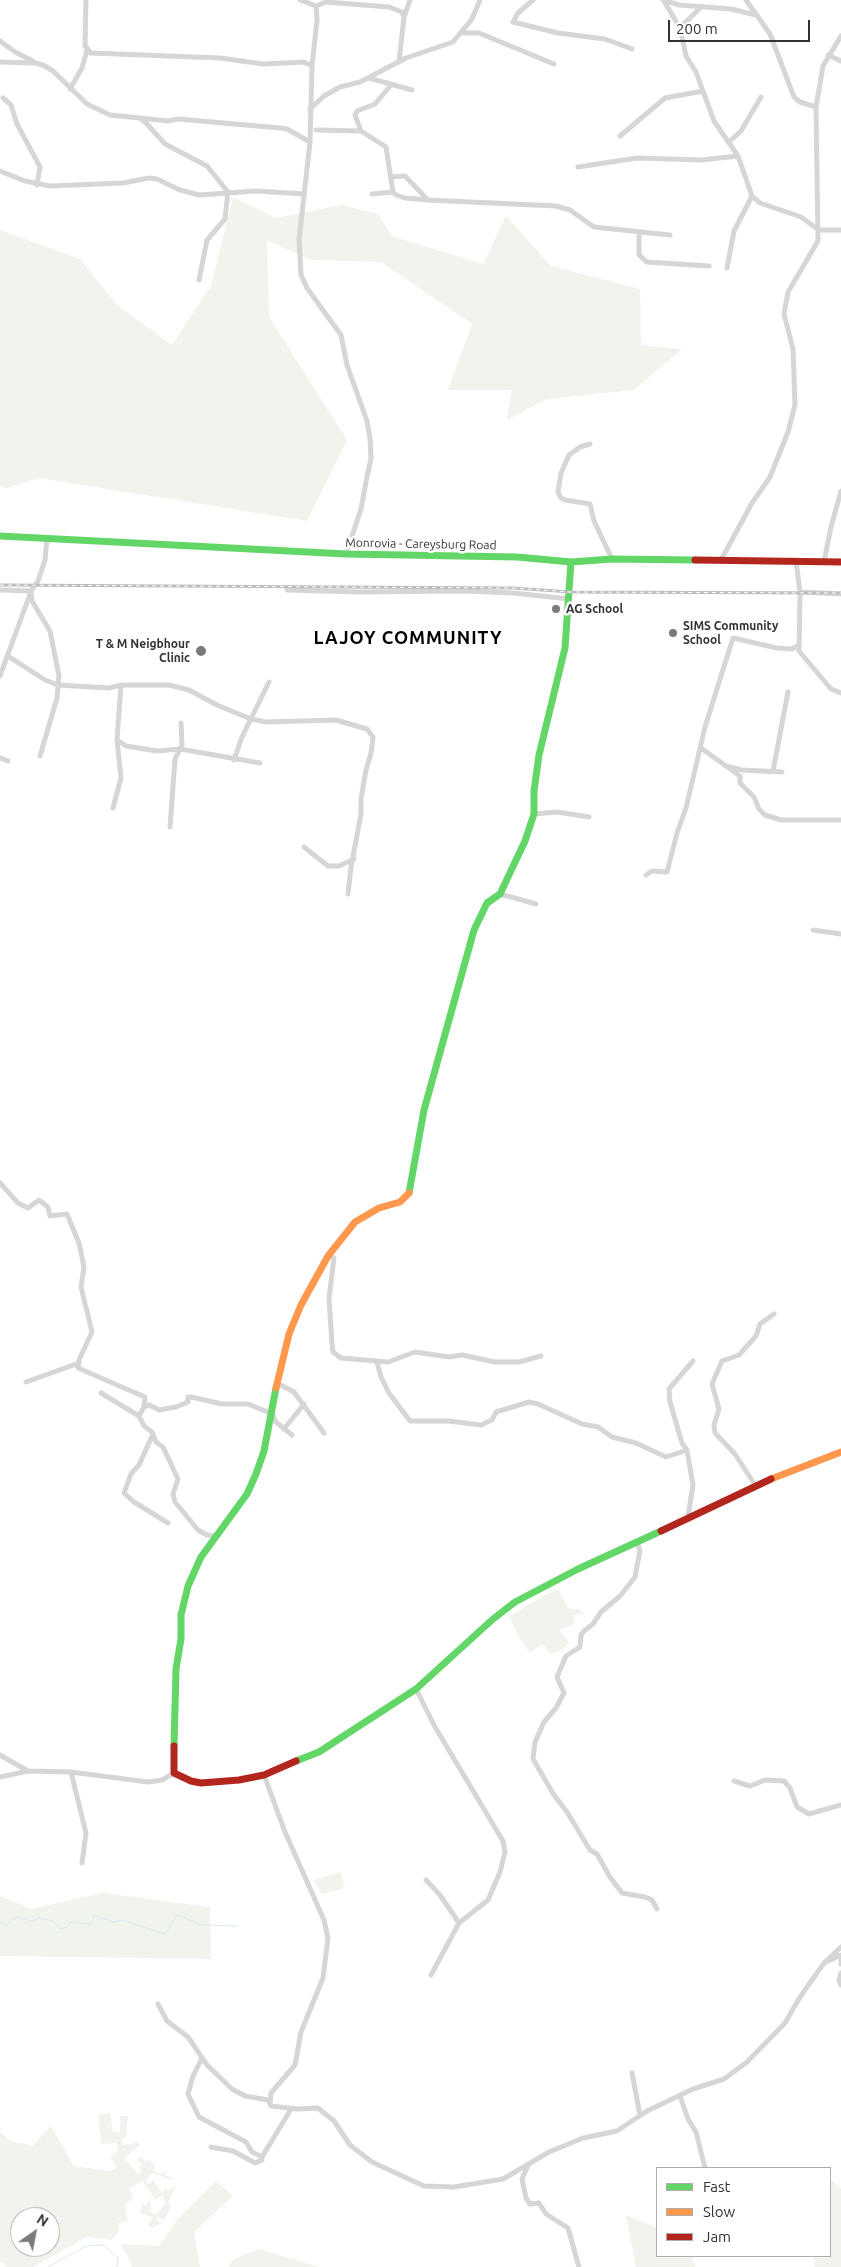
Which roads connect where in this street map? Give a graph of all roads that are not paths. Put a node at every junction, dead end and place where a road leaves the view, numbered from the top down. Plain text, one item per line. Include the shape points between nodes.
1 (86, 0) edge
2 (300, 0) edge
3 (410, 0) edge
4 (480, 0) edge
5 (533, 0) edge
6 (663, 0) edge
7 (746, 0) edge
8 (316, 6) junction
9 (701, 7) junction
10 (757, 15) junction
11 (404, 17) junction
12 (680, 28) junction
13 (461, 33) junction
14 (841, 36) edge
15 (0, 41) edge
16 (632, 49) dead end
17 (87, 50) junction
18 (828, 55) junction
19 (841, 61) edge
20 (0, 62) edge
21 (36, 62) junction
22 (400, 62) junction
23 (554, 64) dead end
24 (312, 66) junction
25 (369, 78) junction
26 (391, 85) junction
27 (70, 89) junction
28 (412, 90) dead end
29 (703, 91) junction
30 (761, 97) dead end
31 (3, 98) dead end
32 (816, 107) junction
33 (310, 109) junction
34 (146, 121) junction
35 (316, 130) dead end
36 (361, 131) junction
37 (620, 136) dead end
38 (310, 142) junction
39 (729, 142) junction
40 (738, 156) junction
41 (578, 167) dead end
42 (0, 171) edge
43 (391, 177) junction
44 (37, 184) junction
45 (228, 192) junction
46 (393, 192) junction
47 (304, 194) junction
48 (372, 194) dead end
49 (752, 196) junction
50 (428, 200) junction
51 (819, 230) junction
52 (841, 230) edge
53 (638, 232) junction
54 (670, 235) dead end
55 (709, 266) dead end
56 (727, 268) dead end
57 (199, 280) dead end
58 (590, 444) dead end
59 (841, 490) edge
60 (0, 536) edge
61 (47, 538) junction
62 (346, 554) junction
63 (612, 559) junction
64 (721, 560) junction
65 (796, 561) junction
66 (572, 562) junction
67 (824, 562) junction
68 (841, 562) edge
69 (0, 590) edge
70 (287, 590) dead end
71 (31, 591) junction
72 (800, 592) junction
73 (841, 594) edge
74 (570, 600) junction
75 (799, 645) junction
76 (8, 656) junction
77 (0, 676) edge
78 (269, 682) dead end
79 (58, 685) junction
80 (121, 685) junction
81 (788, 692) dead end
82 (841, 693) edge
83 (251, 720) junction
84 (181, 723) dead end
85 (117, 740) junction
86 (180, 748) junction
87 (701, 748) junction
88 (40, 756) dead end
89 (0, 758) edge
90 (234, 760) junction
91 (8, 761) dead end
92 (260, 763) dead end
93 (726, 766) junction
94 (773, 771) junction
95 (782, 772) dead end
96 (114, 808) dead end
97 (534, 814) junction
98 (589, 817) dead end
99 (841, 820) edge
100 (170, 828) dead end
101 (304, 847) dead end
102 (354, 859) junction
103 (646, 875) dead end
104 (348, 894) dead end
105 (500, 894) junction
106 (536, 904) dead end
107 (813, 930) dead end
108 (841, 934) edge
109 (0, 1183) edge
110 (328, 1256) junction
111 (774, 1314) dead end
112 (541, 1356) dead end
113 (693, 1361) dead end
114 (377, 1362) junction
115 (79, 1363) junction
116 (26, 1382) dead end
117 (277, 1383) junction
118 (101, 1394) dead end
119 (304, 1404) junction
120 (144, 1407) junction
121 (271, 1410) junction
122 (139, 1416) junction
123 (284, 1429) junction
124 (324, 1433) dead end
125 (153, 1434) junction
126 (292, 1435) dead end
127 (686, 1450) junction
128 (841, 1452) edge
129 (755, 1485) junction
130 (688, 1517) junction
131 (168, 1523) dead end
132 (216, 1536) junction
133 (636, 1542) junction
134 (416, 1689) junction
135 (0, 1754) edge
136 (28, 1772) junction
137 (71, 1772) junction
138 (174, 1773) junction
139 (264, 1775) junction
140 (0, 1777) edge
141 (734, 1781) dead end
142 (841, 1805) edge
143 (82, 1863) dead end
144 (426, 1880) dead end
145 (657, 1909) dead end
146 (459, 1923) junction
147 (841, 1946) edge
148 (824, 1963) junction
149 (841, 1964) edge
150 (841, 1973) edge
151 (430, 1975) dead end
152 (841, 1985) edge
153 (158, 2004) dead end
154 (202, 2058) junction
155 (632, 2073) dead end
156 (680, 2096) junction
157 (271, 2106) junction
158 (291, 2109) junction
159 (640, 2115) junction
160 (211, 2147) dead end
161 (262, 2157) junction
162 (529, 2162) junction
163 (705, 2167) edge
164 (579, 2267) edge

1 - 17 street via 84,34
2 - 8 street
3 - 11 street
4 - 13 street via 476,13
5 - 16 street via 513,22 558,33 606,39
6 - 9 street via 679,6
6 - 12 street
7 - 10 street
8 - 11 street via 326,2 389,6 402,12
8 - 24 street
9 - 10 street
9 - 12 street
10 - 32 street via 770,34 794,97
11 - 22 street
12 - 29 street via 686,56
13 - 22 street via 453,42
13 - 23 street via 479,33
14 - 18 street
15 - 21 street
17 - 24 street via 91,53 220,58 263,64 304,62
17 - 27 street via 82,68
18 - 19 street
18 - 32 street via 821,72
20 - 21 street
21 - 27 street via 52,71
22 - 25 street
24 - 33 street
25 - 26 street
25 - 33 street via 324,96
26 - 28 street
26 - 36 street via 375,104 357,111 355,115
27 - 34 street via 98,111
29 - 37 street via 665,98
29 - 39 street via 714,121
30 - 39 street via 741,131
31 - 44 street via 11,106 40,167
32 - 51 street
33 - 38 street
34 - 38 street via 178,118 280,128
34 - 45 street via 165,144 208,166
35 - 36 street
36 - 43 street via 386,147
38 - 47 street
39 - 40 street
40 - 41 street via 701,160 637,158
40 - 49 street
42 - 44 street
43 - 46 street
43 - 50 street via 405,176
44 - 45 street via 89,185 149,178 198,195
45 - 47 street
45 - 57 street via 225,218 207,240
46 - 48 street
46 - 50 street via 400,197
47 - 62 street via 299,240 301,275 341,335 370,438 371,458 361,509
49 - 51 street via 760,203 801,217
49 - 56 street via 734,231
50 - 53 street via 556,206 570,210 594,227
51 - 52 street
51 - 64 street via 818,241 788,292 784,314 793,348 796,394 792,417 770,477
53 - 54 street
53 - 55 street via 639,255 647,262
58 - 63 street via 569,455 561,473 558,492 565,500 590,504 594,521
59 - 67 street
60 - 61 main road, Monrovia - Careysburg Road
61 - 62 main road, Monrovia - Careysburg Road
61 - 71 street via 44,565
62 - 66 main road, Monrovia - Careysburg Road via 517,557
63 - 64 main road, Monrovia - Careysburg Road
63 - 66 main road, Monrovia - Careysburg Road
64 - 65 main road, Monrovia - Careysburg Road
65 - 67 main road, Monrovia - Careysburg Road
65 - 72 street
66 - 74 main road
67 - 68 main road, Monrovia - Careysburg Road
69 - 71 street
70 - 74 street via 474,591
71 - 76 street
71 - 79 street via 32,601 51,635
72 - 73 street
72 - 75 street
74 - 97 main road via 563,655 536,773
75 - 82 street via 802,656 832,689
75 - 87 street via 792,649 777,648 733,638
76 - 77 street
76 - 79 street
78 - 83 street
79 - 80 street via 109,688
79 - 88 street via 58,698
80 - 83 street via 178,686
80 - 85 street
81 - 94 street
83 - 90 street
83 - 102 street via 336,720 371,732 371,752
84 - 86 street
85 - 86 street via 126,746 157,751
85 - 96 street via 121,778
86 - 90 street
86 - 100 street via 175,759
87 - 93 street
87 - 103 street via 667,872
89 - 91 street
90 - 92 street
93 - 94 street
93 - 99 street via 740,776 740,783 765,815 781,820
94 - 95 street
97 - 98 street via 557,812
97 - 105 main road
101 - 102 street via 328,866 339,866
102 - 104 street
105 - 106 street
105 - 110 main road via 487,903 474,930 424,1110 408,1196 355,1222
107 - 108 street
109 - 115 street via 18,1203 28,1208 39,1200 48,1206 50,1216 67,1214 73,1226 84,1267 81,1287 92,1332
110 - 114 street via 334,1258 329,1298 333,1352 348,1360
110 - 117 main road via 289,1334
111 - 129 street via 760,1324 756,1336 739,1355 722,1361 712,1384 719,1409 715,1433 735,1454
112 - 114 street via 511,1362 415,1352 388,1362
113 - 127 street via 669,1389 670,1402
114 - 127 street via 389,1393 410,1421 481,1425 492,1420 496,1412 528,1402 582,1424 598,1427 612,1437 636,1443 666,1457
115 - 116 street
115 - 120 street via 78,1368 145,1396
117 - 119 street via 294,1392
117 - 121 main road
118 - 122 street
119 - 123 street
119 - 124 street
120 - 121 street via 170,1409 188,1402 191,1397
120 - 122 street
121 - 123 street
121 - 132 main road via 264,1451 256,1474 247,1494
122 - 125 street
123 - 126 street
125 - 131 street via 124,1493
125 - 132 street via 167,1454 178,1480 173,1494 175,1502 198,1530
127 - 130 street via 693,1485
128 - 129 main road
129 - 130 main road
130 - 133 main road
132 - 138 main road via 193,1575 181,1615 174,1703
133 - 134 main road via 516,1602
133 - 145 street via 640,1551 634,1577 620,1596 584,1631 580,1647 566,1656 557,1677 564,1693 544,1722 535,1742 533,1759 590,1850 597,1854 622,1893 645,1896
134 - 139 main road via 319,1752
134 - 146 street via 503,1841 505,1852 500,1872 488,1900
135 - 136 street
136 - 137 street
136 - 140 street
137 - 138 street via 148,1782 162,1780
137 - 143 street via 86,1834
138 - 139 main road via 201,1783
139 - 157 street via 324,1920 328,1938 323,1978 303,2026 295,2065 270,2093
141 - 142 street via 750,1786 765,1780 784,1781 797,1807 809,1814
144 - 146 street via 440,1894
146 - 151 street
147 - 148 street
148 - 149 street via 841,1955
148 - 156 street via 785,2023 747,2062 724,2080
150 - 152 street
153 - 154 street via 167,2021 188,2038
154 - 157 street via 232,2089 245,2096 268,2100
154 - 161 street via 188,2094 199,2117 239,2138 248,2144 252,2152
155 - 159 street
156 - 159 street
156 - 163 street via 696,2132
157 - 158 street
158 - 161 street
158 - 162 street via 314,2107 323,2110 350,2145 362,2155 394,2174 430,2187 459,2187 499,2180
159 - 162 street via 616,2131 583,2138
160 - 161 street via 234,2151 255,2163
162 - 164 street via 522,2179 526,2198 530,2204 539,2203 546,2214 568,2228

